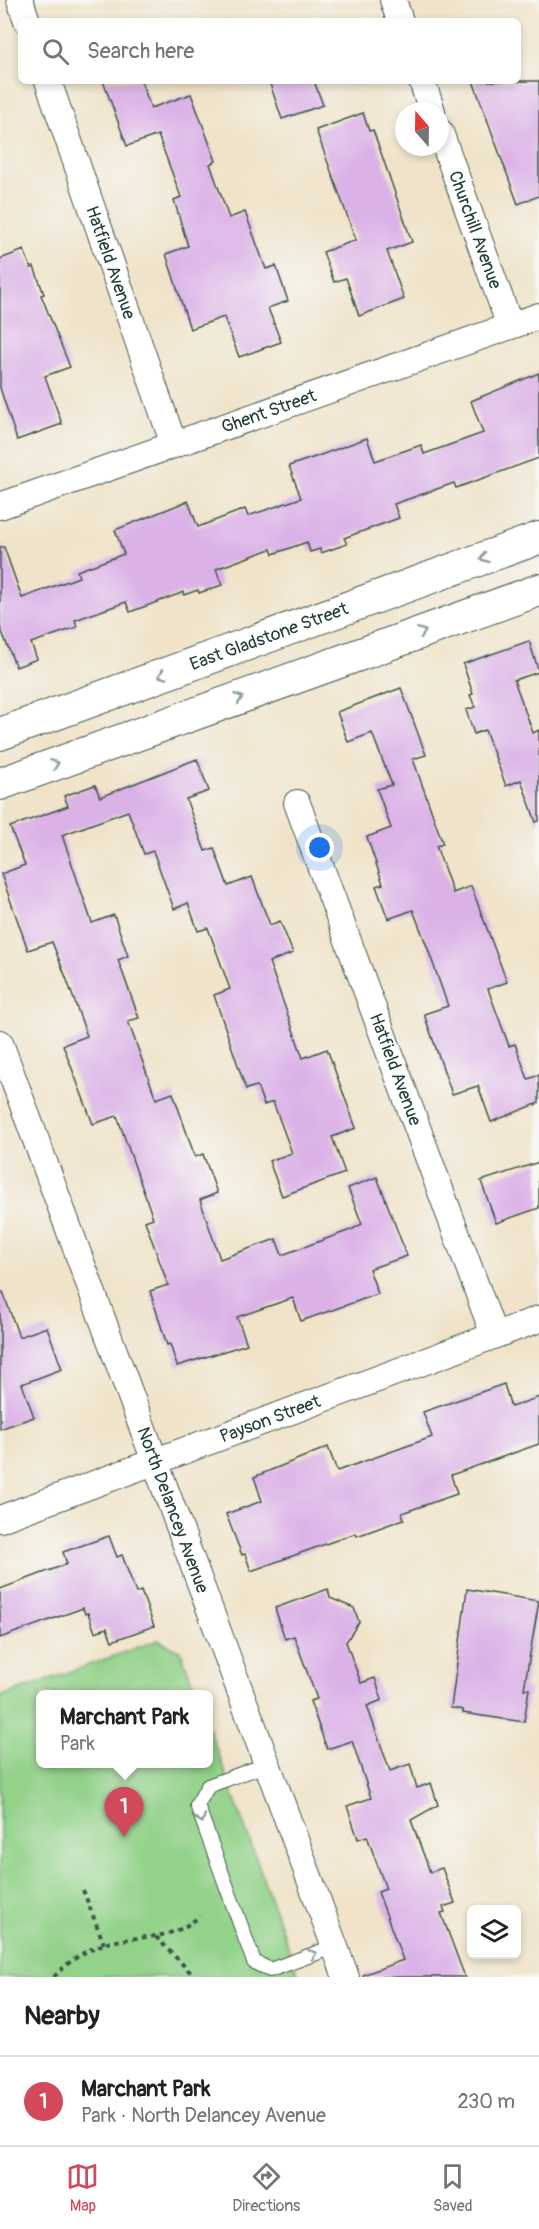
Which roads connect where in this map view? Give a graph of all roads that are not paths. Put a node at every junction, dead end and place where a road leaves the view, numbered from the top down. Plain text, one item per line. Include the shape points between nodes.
1 (20, 0) edge
2 (393, 0) edge
3 (26, 18) edge
4 (399, 18) edge
5 (49, 84) edge
6 (423, 84) edge
7 (429, 102) edge
8 (449, 156) edge
9 (539, 316) edge
10 (510, 326) junction
11 (174, 445) junction
12 (0, 506) edge
13 (539, 538) edge
14 (539, 590) edge
15 (0, 734) edge
16 (0, 784) edge
17 (297, 803) dead end
18 (0, 1043) edge
19 (539, 1319) edge
20 (494, 1335) junction
21 (154, 1462) junction
22 (0, 1519) edge
23 (268, 1764) junction
24 (336, 1946) junction
25 (346, 1977) edge

1 - 3 street
2 - 4 street
5 - 11 street, Hatfield Avenue
6 - 7 street
8 - 10 street, Churchill Avenue
9 - 10 street, Ghent Street
10 - 11 street, Ghent Street
11 - 12 street, Ghent Street
13 -> 15 street, East Gladstone Street
16 -> 14 street
17 - 20 street, Hatfield Avenue
18 - 21 street, North Delancey Avenue
19 - 20 street, Payson Street
20 - 21 street, Payson Street
21 - 22 street, Payson Street
21 - 23 street, North Delancey Avenue
23 - 24 street, North Delancey Avenue
23 -> 24 lane via 208,1786 196,1805 254,1962 270,1970
24 - 25 street, North Delancey Avenue

